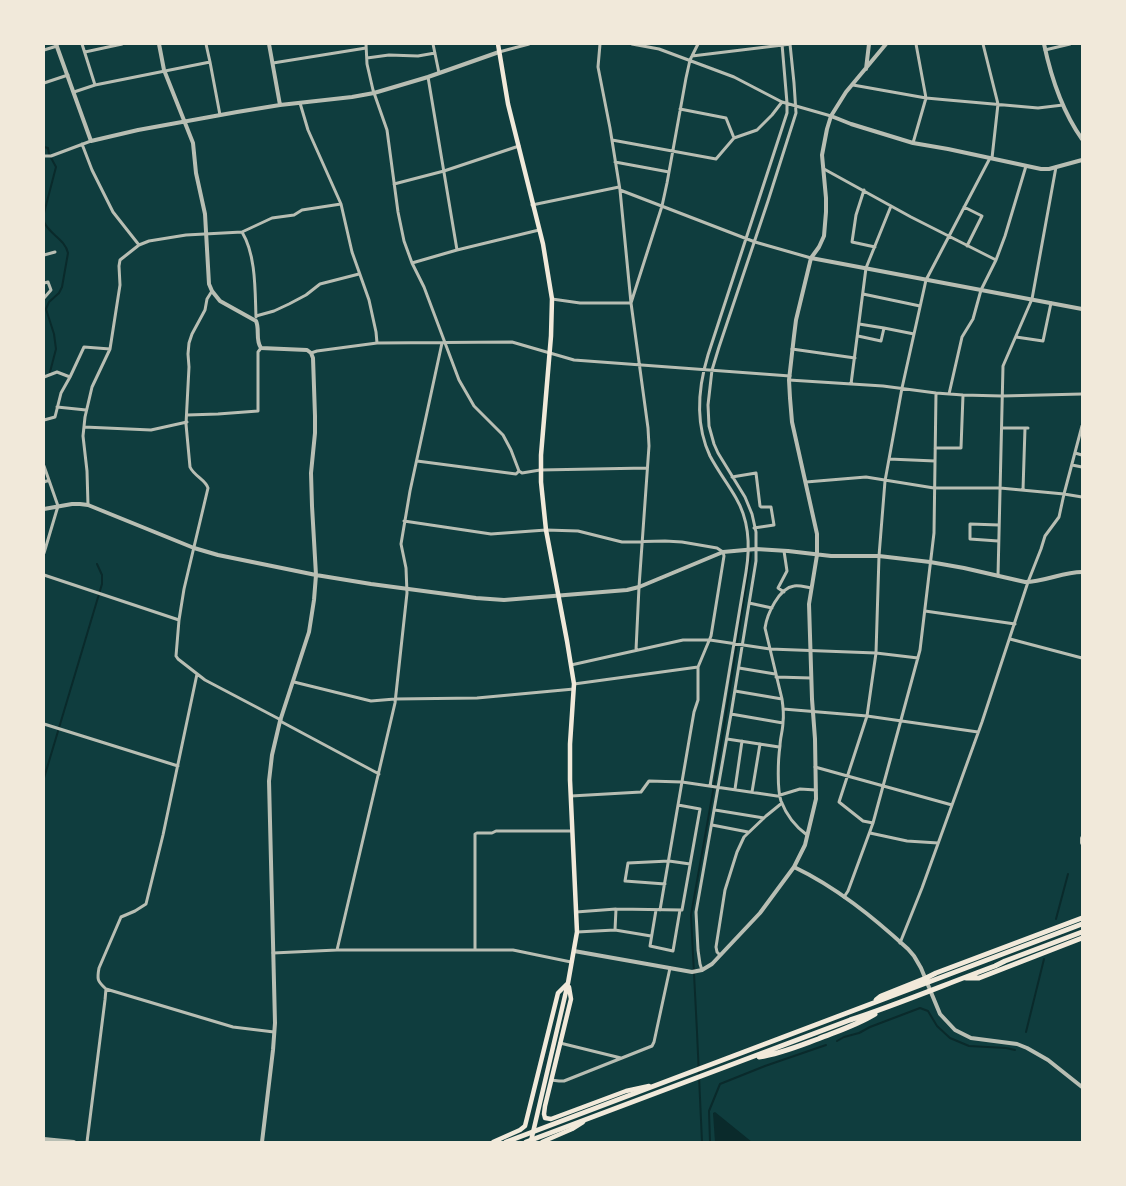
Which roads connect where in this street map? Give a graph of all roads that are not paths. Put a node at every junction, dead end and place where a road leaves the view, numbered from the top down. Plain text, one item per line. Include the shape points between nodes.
1 (82, 44) edge
2 (122, 44) edge
3 (159, 44) edge
4 (206, 44) edge
5 (269, 44) edge
6 (433, 44) edge
7 (498, 44) edge
8 (529, 44) edge
9 (600, 44) edge
10 (632, 44) edge
11 (698, 44) edge
12 (782, 44) edge
13 (791, 44) edge
14 (868, 44) edge
15 (886, 44) edge
16 (916, 44) edge
17 (984, 44) edge
18 (1044, 44) edge
19 (1070, 44) edge
20 (57, 45) edge
21 (366, 46) edge
22 (44, 50) edge
23 (1045, 50) junction
24 (84, 52) junction
25 (499, 52) junction
26 (435, 53) junction
27 (692, 56) junction
28 (367, 58) junction
29 (690, 60) junction
30 (210, 62) junction
31 (273, 64) junction
32 (866, 69) junction
33 (164, 70) junction
34 (438, 73) junction
35 (68, 75) junction
36 (428, 77) junction
37 (44, 83) edge
38 (95, 85) junction
39 (852, 85) junction
40 (74, 92) junction
41 (374, 93) junction
42 (926, 98) junction
43 (782, 102) junction
44 (300, 103) junction
45 (787, 103) junction
46 (998, 104) junction
47 (280, 105) junction
48 (795, 105) junction
49 (1062, 105) junction
50 (680, 109) junction
51 (220, 116) junction
52 (831, 116) junction
53 (185, 122) junction
54 (734, 138) junction
55 (1082, 139) edge
56 (612, 140) junction
57 (91, 141) junction
58 (913, 143) junction
59 (82, 144) junction
60 (519, 146) junction
61 (672, 151) junction
62 (44, 156) edge
63 (991, 158) junction
64 (1082, 160) edge
65 (615, 162) junction
66 (1026, 166) junction
67 (1056, 167) junction
68 (824, 169) junction
69 (444, 171) junction
70 (669, 172) junction
71 (394, 184) junction
72 (620, 188) junction
73 (864, 190) junction
74 (340, 204) junction
75 (532, 205) junction
76 (662, 206) junction
77 (891, 206) junction
78 (964, 208) junction
79 (539, 230) junction
80 (242, 232) junction
81 (207, 234) junction
82 (949, 237) junction
83 (746, 239) junction
84 (754, 242) junction
85 (139, 245) junction
86 (967, 246) junction
87 (874, 247) junction
88 (457, 250) junction
89 (55, 252) dead end
90 (44, 255) edge
91 (811, 258) junction
92 (996, 260) junction
93 (412, 263) junction
94 (866, 268) junction
95 (360, 274) junction
96 (926, 280) junction
97 (44, 283) edge
98 (981, 290) junction
99 (212, 291) junction
100 (863, 294) junction
101 (44, 298) edge
102 (552, 299) junction
103 (1032, 299) junction
104 (631, 303) junction
105 (1051, 303) junction
106 (920, 306) junction
107 (1082, 309) edge
108 (256, 319) junction
109 (859, 324) junction
110 (884, 328) junction
111 (914, 334) junction
112 (858, 336) junction
113 (1016, 337) junction
114 (377, 343) junction
115 (443, 343) junction
116 (261, 348) junction
117 (110, 349) junction
118 (792, 349) junction
119 (549, 352) junction
120 (311, 353) junction
121 (855, 358) junction
122 (639, 365) junction
123 (704, 370) junction
124 (712, 370) junction
125 (44, 376) edge
126 (70, 377) junction
127 (790, 378) junction
128 (851, 384) junction
129 (902, 388) junction
130 (936, 393) junction
131 (949, 394) junction
132 (1082, 394) edge
133 (963, 395) junction
134 (1002, 396) junction
135 (57, 407) junction
136 (86, 410) junction
137 (187, 416) junction
138 (44, 420) edge
139 (187, 422) junction
140 (84, 427) junction
141 (1001, 428) junction
142 (1082, 428) edge
143 (936, 448) junction
144 (1075, 452) junction
145 (1082, 455) edge
146 (889, 459) junction
147 (417, 461) junction
148 (935, 461) junction
149 (1072, 465) junction
150 (44, 466) edge
151 (1082, 467) edge
152 (647, 468) junction
153 (540, 470) junction
154 (519, 471) junction
155 (732, 476) junction
156 (49, 480) junction
157 (886, 480) junction
158 (44, 482) edge
159 (806, 482) junction
160 (934, 488) junction
161 (1000, 488) junction
162 (1023, 490) junction
163 (1064, 494) junction
164 (1082, 498) edge
165 (58, 506) junction
166 (88, 506) junction
167 (44, 509) edge
168 (404, 521) junction
169 (999, 525) junction
170 (754, 528) junction
171 (546, 530) junction
172 (642, 541) junction
173 (998, 541) junction
174 (194, 548) junction
175 (749, 550) junction
176 (756, 550) junction
177 (784, 551) junction
178 (723, 552) junction
179 (44, 553) edge
180 (816, 555) junction
181 (879, 556) junction
182 (930, 562) junction
183 (1082, 572) edge
184 (44, 575) edge
185 (316, 575) junction
186 (998, 576) junction
187 (1028, 582) junction
188 (639, 587) junction
189 (810, 588) junction
190 (406, 589) junction
191 (784, 592) junction
192 (558, 595) junction
193 (749, 603) junction
194 (772, 608) junction
195 (925, 610) junction
196 (179, 620) junction
197 (1015, 624) junction
198 (1010, 639) junction
199 (710, 640) junction
200 (734, 644) junction
201 (742, 645) junction
202 (770, 649) junction
203 (636, 650) junction
204 (810, 650) junction
205 (876, 653) junction
206 (918, 658) junction
207 (1082, 658) edge
208 (571, 665) junction
209 (698, 667) junction
210 (739, 668) junction
211 (197, 674) junction
212 (776, 676) junction
213 (811, 678) junction
214 (294, 682) junction
215 (574, 687) junction
216 (735, 691) junction
217 (395, 699) junction
218 (782, 699) junction
219 (783, 709) junction
220 (813, 712) junction
221 (731, 714) junction
222 (867, 716) junction
223 (902, 720) junction
224 (281, 721) junction
225 (783, 723) junction
226 (44, 724) edge
227 (978, 732) junction
228 (727, 739) junction
229 (742, 741) junction
230 (760, 744) junction
231 (779, 747) junction
232 (178, 766) junction
233 (815, 766) junction
234 (379, 774) junction
235 (848, 775) junction
236 (682, 782) junction
237 (883, 785) junction
238 (714, 787) junction
239 (735, 790) junction
240 (816, 790) junction
241 (752, 792) junction
242 (780, 795) junction
243 (570, 796) junction
244 (782, 804) junction
245 (678, 805) junction
246 (952, 805) junction
247 (715, 810) junction
248 (764, 818) junction
249 (873, 824) junction
250 (712, 825) junction
251 (572, 831) junction
252 (749, 832) junction
253 (870, 833) junction
254 (807, 835) junction
255 (1082, 838) edge
256 (938, 843) junction
257 (1082, 843) edge
258 (669, 861) junction
259 (690, 864) junction
260 (794, 867) junction
261 (665, 884) junction
262 (844, 897) junction
263 (616, 909) junction
264 (658, 910) junction
265 (680, 910) junction
266 (576, 912) junction
267 (1082, 918) edge
268 (1082, 924) edge
269 (614, 930) junction
270 (577, 932) junction
271 (1082, 932) edge
272 (651, 936) junction
273 (1082, 938) edge
274 (900, 943) junction
275 (338, 950) junction
276 (474, 950) junction
277 (574, 951) junction
278 (274, 953) junction
279 (720, 955) junction
280 (572, 962) junction
281 (670, 968) junction
282 (702, 970) junction
283 (964, 978) junction
284 (926, 981) junction
285 (568, 983) junction
286 (106, 989) junction
287 (930, 991) junction
288 (275, 1032) junction
289 (560, 1043) junction
290 (621, 1058) junction
291 (552, 1080) junction
292 (661, 1084) junction
293 (1082, 1087) edge
294 (588, 1119) junction
295 (44, 1139) edge
296 (74, 1142) edge
297 (87, 1142) edge
298 (262, 1142) edge
299 (493, 1142) edge
300 (506, 1142) edge
301 (526, 1142) edge
302 (530, 1142) edge
303 (542, 1142) edge

1 - 24 street
2 - 24 street
3 - 33 street
4 - 30 street
5 - 31 street
6 - 26 street
7 - 25 main road
8 - 25 street
9 - 56 street via 598,67
10 - 29 street
11 - 27 street
12 - 13 street
12 - 27 street
12 - 45 street
13 - 48 street
14 - 32 street
15 - 32 street
16 - 42 street
17 - 46 street
18 - 23 street
19 - 23 street
20 - 22 street
20 - 35 street
21 - 28 street
21 - 31 street
23 - 49 street
24 - 38 street
25 - 34 street
25 - 60 main road
26 - 28 street
26 - 34 street
27 - 29 street
28 - 41 street
29 - 43 street via 734,76
29 - 50 street
30 - 33 street
30 - 51 street
31 - 47 street
32 - 39 street
33 - 38 street
33 - 53 street
34 - 36 street
35 - 37 street
35 - 40 street
36 - 41 street
36 - 69 street
38 - 40 street
39 - 42 street
39 - 52 street
40 - 57 street
41 - 44 street
41 - 71 street via 387,130
42 - 46 street
42 - 58 street
43 - 45 street
43 - 54 street via 757,130
44 - 47 street
44 - 74 street via 308,130
45 - 48 street
45 - 83 street via 787,113
46 - 49 street via 1038,108
46 - 63 street
47 - 51 street
48 - 52 street
48 - 84 street via 796,113 786,147
49 - 55 street
50 - 54 street via 726,118
50 - 61 street
51 - 53 street
52 - 58 street
52 - 68 street via 822,155
53 - 57 street
53 - 81 street via 206,214
54 - 61 street via 716,159
56 - 61 street
56 - 65 street
57 - 59 street
58 - 63 street
59 - 62 street
59 - 85 street via 113,212
60 - 69 street
60 - 75 main road
61 - 70 street
63 - 66 street
63 - 78 street
64 - 67 street
65 - 70 street
65 - 72 street
66 - 67 street via 1045,170
66 - 92 street
67 - 103 street
68 - 73 street
68 - 91 street via 824,236
69 - 71 street
69 - 88 street
70 - 76 street
71 - 93 street via 404,241
72 - 75 street
72 - 76 street
72 - 104 street
73 - 77 street
73 - 87 street via 852,242
74 - 80 street via 272,218
74 - 95 street
75 - 79 main road
76 - 83 street
76 - 104 street
77 - 82 street
77 - 87 street
78 - 82 street
78 - 86 street via 982,216
79 - 88 street
79 - 102 main road
80 - 81 street
80 - 108 street via 252,257
81 - 85 street
81 - 99 street
82 - 86 street
82 - 96 street
83 - 84 street
83 - 123 street
84 - 91 street
84 - 124 street
85 - 117 street via 119,262 120,285
86 - 92 street
87 - 94 street
88 - 93 street
89 - 90 street
91 - 94 street
91 - 118 street
92 - 98 street
93 - 115 street
94 - 96 street
94 - 100 street
95 - 108 street via 320,284 306,295
95 - 114 street via 369,300
96 - 98 street
96 - 106 street
97 - 101 street via 48,282 51,290
98 - 103 street
98 - 131 street via 973,319 962,337
99 - 108 street via 224,304
99 - 137 street via 189,343
100 - 106 street
100 - 109 street
102 - 104 street via 580,304
102 - 119 main road
103 - 105 street
103 - 113 street
104 - 122 street
105 - 107 street
105 - 113 street via 1043,341
106 - 111 street
108 - 116 street
109 - 110 street
109 - 112 street
110 - 111 street
110 - 112 street via 881,341
111 - 129 street
112 - 121 street
113 - 134 street via 1003,366
114 - 115 street
114 - 120 street
115 - 119 street via 512,342
115 - 147 street
115 - 154 street via 465,392 474,406 503,435
116 - 120 street via 307,350
116 - 137 street via 258,352 258,411
117 - 126 street via 84,347
117 - 136 street
118 - 121 street
118 - 127 street
119 - 122 street via 574,360
119 - 153 main road
120 - 185 street via 315,416 311,482
121 - 128 street
122 - 123 street
122 - 152 street via 648,428
123 - 124 street
123 - 175 street via 699,414 702,430 710,455 738,500
124 - 127 street
124 - 155 street via 708,405 710,426 718,453
125 - 126 street via 56,372
126 - 135 street
127 - 128 street
127 - 159 street via 792,422
128 - 129 street
129 - 130 street
129 - 146 street
130 - 131 street
130 - 143 street
131 - 133 street
132 - 134 street
133 - 134 street
133 - 143 street via 960,448
134 - 141 street
135 - 136 street
135 - 138 street via 55,417
136 - 140 street
137 - 139 street
139 - 140 street via 152,430
139 - 174 street via 190,467 208,488
140 - 166 street
141 - 161 street
141 - 162 street via 1026,428
142 - 144 street
143 - 148 street
144 - 145 street
144 - 149 street
146 - 148 street
146 - 157 street
147 - 154 street via 516,474
147 - 168 street
148 - 160 street
149 - 151 street
149 - 163 street
150 - 156 street
152 - 153 street
152 - 172 street
153 - 154 street
153 - 171 main road
155 - 170 street via 745,497
155 - 170 street via 756,473 760,506 771,506 774,525
156 - 158 street
156 - 165 street
157 - 159 street via 866,477
157 - 160 street
157 - 181 street
159 - 180 street via 817,534
160 - 161 street
160 - 182 street
161 - 162 street
161 - 169 street
162 - 163 street
163 - 164 street
163 - 187 street via 1059,517 1045,536
165 - 166 street
165 - 167 street
165 - 179 street
166 - 174 street
168 - 171 street via 491,534
168 - 190 street via 400,544 406,568
169 - 173 street
169 - 173 street via 970,524 970,539
170 - 176 street
171 - 172 street via 578,531 622,542
171 - 192 main road
172 - 178 street via 700,544
172 - 188 street
173 - 186 street
174 - 185 street
174 - 196 street
175 - 176 street
175 - 178 street
175 - 200 street
176 - 177 street
176 - 193 street
177 - 180 street
177 - 191 street via 787,571 778,588
178 - 188 street
178 - 199 street
180 - 181 street
180 - 189 street
181 - 182 street
181 - 205 street
182 - 186 street
182 - 195 street
183 - 187 street
184 - 196 street
185 - 190 street
185 - 214 street via 312,620
186 - 187 street
187 - 197 street
188 - 192 street
188 - 203 street
189 - 191 street via 796,586
189 - 204 street
190 - 192 street via 490,600
190 - 217 street
191 - 194 street
192 - 208 main road
193 - 194 street
193 - 201 street
194 - 202 street via 766,628
195 - 197 street
195 - 206 street
196 - 211 street via 176,656
197 - 198 street
198 - 207 street
198 - 227 street
199 - 200 street
199 - 203 street via 683,640
199 - 209 street
200 - 201 street
200 - 238 street
201 - 202 street
201 - 210 street
202 - 204 street
202 - 212 street
203 - 208 street
204 - 205 street
204 - 213 street
205 - 206 street
205 - 222 street
206 - 223 street
208 - 215 main road
209 - 215 street
209 - 236 street via 698,700
210 - 212 street
210 - 216 street
211 - 224 street
211 - 232 street
212 - 213 street
212 - 218 street
213 - 220 street
214 - 217 street via 371,701
214 - 224 street
215 - 217 street via 478,698
215 - 243 main road
216 - 218 street
216 - 221 street
217 - 234 street
218 - 219 street
219 - 220 street
219 - 225 street
220 - 222 street
220 - 233 street
221 - 225 street
221 - 228 street
222 - 223 street
222 - 235 street
223 - 227 street
223 - 237 street
224 - 234 street
224 - 278 street via 269,781
225 - 231 street
226 - 232 street
227 - 246 street
228 - 229 street
228 - 238 street
229 - 230 street
229 - 239 street
230 - 231 street
230 - 241 street
231 - 242 street
232 - 286 street via 146,904 121,918 100,968 98,980
233 - 235 street
233 - 240 street
234 - 275 street
235 - 237 street
235 - 249 street via 839,802 863,821
236 - 238 street
236 - 243 street via 649,781 641,792
236 - 245 street
237 - 246 street
237 - 249 street
238 - 239 street
238 - 247 street
239 - 241 street
240 - 242 street via 800,789
240 - 254 street
241 - 242 street
242 - 244 street
243 - 251 main road
244 - 248 street
244 - 254 street
245 - 258 street
245 - 259 street via 700,809
246 - 256 street
247 - 248 street
247 - 250 street
248 - 252 street
249 - 253 street
250 - 252 street
250 - 282 street via 696,912
251 - 266 main road
251 - 276 street via 475,834
252 - 279 street via 737,852 724,890 716,947
253 - 256 street via 907,841
253 - 262 street
254 - 260 street
255 - 257 street
256 - 274 street
258 - 259 street
258 - 261 street
258 - 261 street via 628,863 625,881
259 - 265 street
260 - 262 street via 819,879
260 - 279 street via 760,913
261 - 264 street
262 - 274 street
263 - 264 street
263 - 266 street
263 - 269 street
264 - 265 street
264 - 272 street
265 - 272 street via 673,951 650,946
266 - 270 main road
267 - 284 highway via 936,973
268 - 284 highway
269 - 270 street
269 - 272 street
270 - 277 main road
271 - 283 highway
273 - 283 highway via 979,978
274 - 284 street via 914,956
275 - 276 street
275 - 278 street
276 - 280 street via 513,950
277 - 280 main road
277 - 281 street
278 - 288 street
279 - 282 street
280 - 285 main road
281 - 282 street
281 - 290 street via 654,1042 648,1048
283 - 287 highway
284 - 287 street
284 - 292 highway
285 - 289 main road via 571,999
285 - 299 main road via 558,993 525,1126
285 - 302 main road
286 - 288 street via 233,1027
286 - 297 street
287 - 293 street via 940,1014 960,1033 1027,1048
287 - 294 highway
288 - 298 street
289 - 290 street
289 - 291 main road
290 - 291 street via 564,1081
291 - 292 main road via 544,1114 548,1119 626,1091
292 - 300 highway
294 - 301 highway
294 - 303 main road
295 - 296 street

